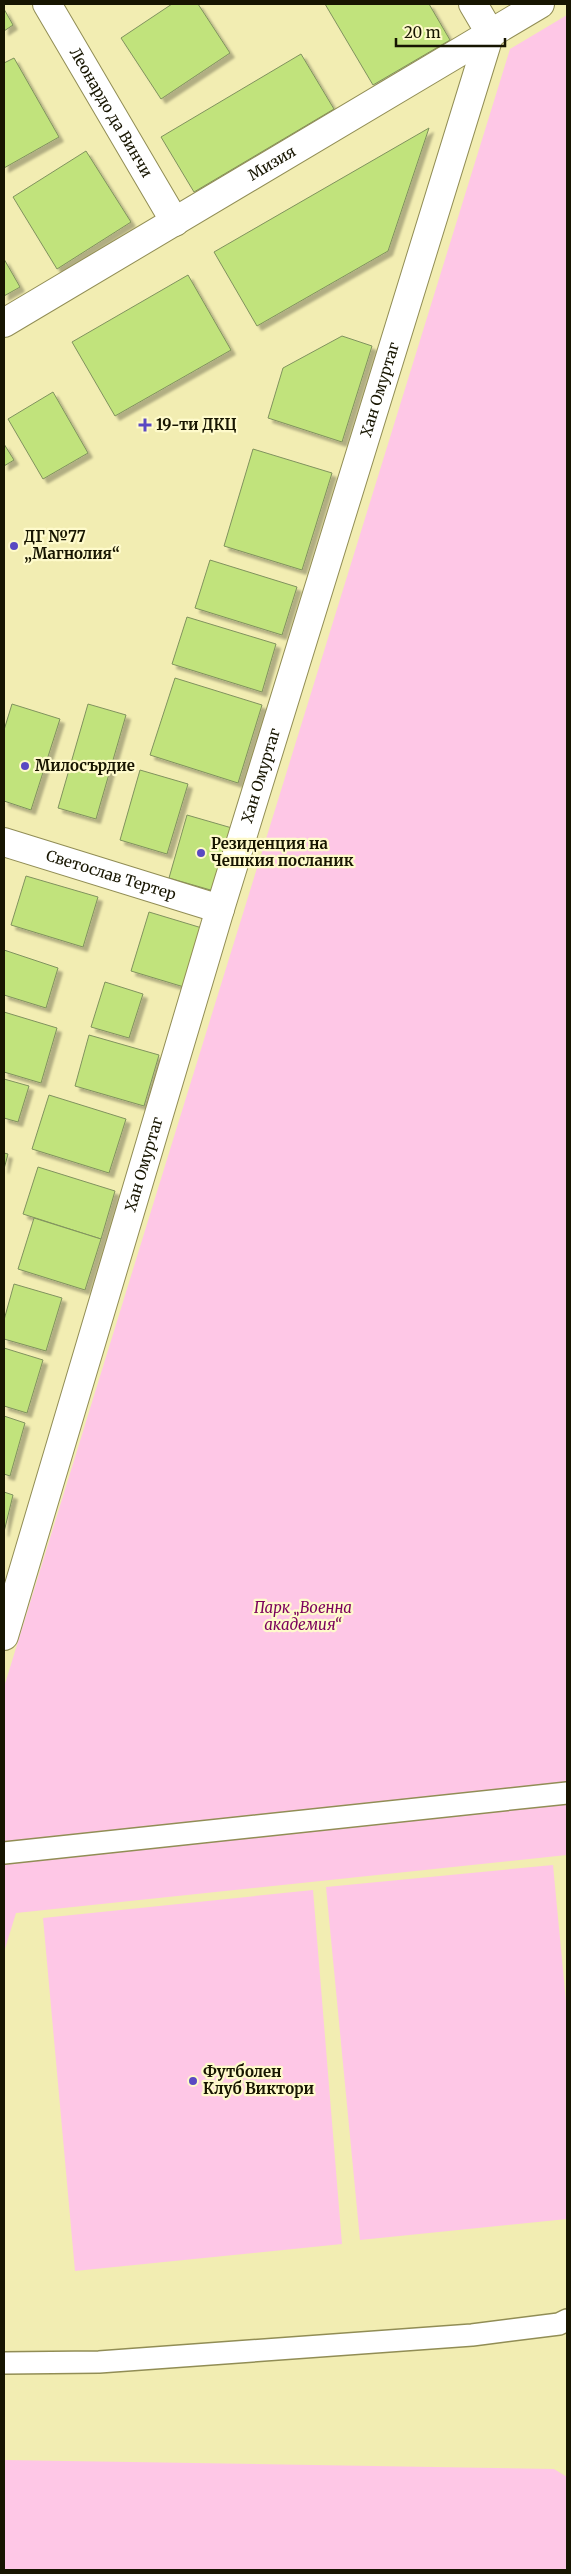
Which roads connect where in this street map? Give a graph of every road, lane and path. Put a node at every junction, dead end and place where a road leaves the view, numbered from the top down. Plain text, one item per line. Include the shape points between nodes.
1 (47, 4) edge
2 (473, 4) edge
3 (540, 4) edge
4 (490, 33) junction
5 (175, 222) junction
6 (4, 323) edge
7 (4, 842) edge
8 (220, 909) junction
9 (5, 1628) edge
10 (567, 1793) edge
11 (4, 1853) edge
12 (567, 2320) edge
13 (4, 2363) edge

1 - 5 street, Леонардо да Винчи
2 - 4 street
3 - 4 street, Мизия
4 - 5 street, Мизия
4 - 8 street, Хан Омуртаг
5 - 6 street, Мизия
7 - 8 street, Светослав Тертер
8 - 9 street, Хан Омуртаг
10 - 11 lane
12 - 13 lane via 559,2324 472,2335 98,2362

